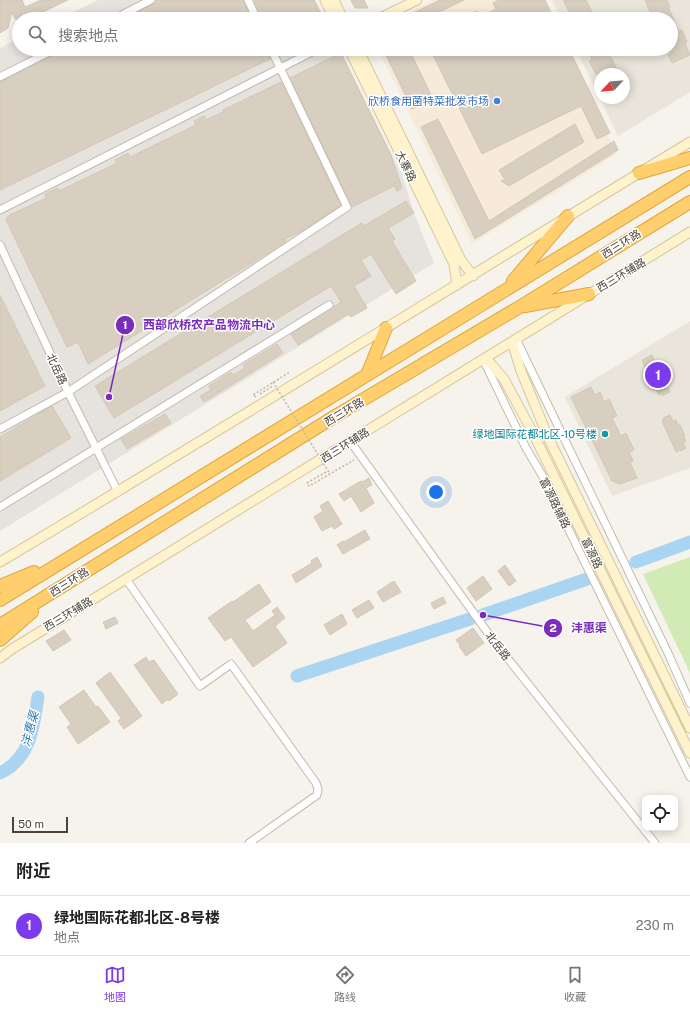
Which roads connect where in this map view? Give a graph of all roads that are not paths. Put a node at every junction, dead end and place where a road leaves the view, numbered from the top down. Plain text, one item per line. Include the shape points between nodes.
1 (151, 0) edge
2 (248, 0) edge
3 (325, 0) edge
4 (334, 0) edge
5 (417, 0) edge
6 (128, 12) edge
7 (254, 12) edge
8 (331, 12) edge
9 (340, 12) edge
10 (392, 12) edge
11 (41, 56) edge
12 (274, 56) edge
13 (305, 56) edge
14 (352, 56) edge
15 (361, 56) edge
16 (280, 69) junction
17 (0, 77) edge
18 (690, 142) edge
19 (690, 158) edge
20 (639, 173) junction
21 (690, 177) edge
22 (690, 202) edge
23 (0, 210) edge
24 (568, 216) junction
25 (690, 232) edge
26 (0, 245) edge
27 (473, 276) junction
28 (457, 285) junction
29 (506, 290) junction
30 (590, 294) junction
31 (329, 305) dead end
32 (518, 308) junction
33 (386, 328) junction
34 (514, 340) junction
35 (484, 359) junction
36 (367, 375) junction
37 (68, 392) junction
38 (0, 429) edge
39 (350, 441) junction
40 (96, 448) junction
41 (118, 492) junction
42 (0, 507) edge
43 (73, 556) junction
44 (0, 562) edge
45 (126, 579) junction
46 (0, 586) edge
47 (56, 590) junction
48 (0, 600) edge
49 (0, 625) edge
50 (0, 640) edge
51 (0, 658) edge
52 (690, 703) edge
53 (690, 728) edge
54 (690, 753) edge
55 (690, 777) edge
56 (249, 843) edge
57 (656, 843) edge

1 - 6 street
2 - 7 street
3 - 8 main road
4 - 9 main road
5 - 10 main road
11 - 17 street
12 - 16 street
13 - 16 street
14 - 28 main road, 大寨路 via 454,264
15 - 27 main road, 大寨路 via 461,260
16 - 23 street
16 - 37 street via 347,207
18 - 20 main road
19 - 20 highway
20 - 24 main road
21 - 29 highway, 西三环路
22 - 32 highway, 西三环路
24 - 27 main road
24 - 29 highway
25 - 30 main road, 西三环辅路
26 - 37 street, 北岳路
27 - 28 main road
28 - 33 main road
29 - 36 highway, 西三环路
30 - 32 highway
30 - 34 main road, 西三环辅路
31 - 40 street
32 - 47 highway, 西三环路 via 337,415
33 - 36 highway
33 - 41 main road
34 - 35 main road, 西三环辅路
34 - 52 street via 668,653
34 - 53 main road, 富源路 via 520,371 548,437
35 - 39 main road, 西三环辅路
35 - 54 main road, 富源路 via 504,379 532,431
35 - 55 street, 富源路辅路
36 - 43 highway, 西三环路
37 - 38 street
37 - 40 street, 北岳路
39 - 45 main road, 西三环辅路
39 - 57 street, 北岳路 via 493,640
40 - 41 street, 北岳路
40 - 42 street
41 - 44 main road
43 - 46 highway
43 - 48 highway, 西三环路
45 - 51 main road, 西三环辅路
45 - 56 street via 200,686 231,664 316,783 317,795
47 - 49 highway, 西三环路
47 - 50 highway

